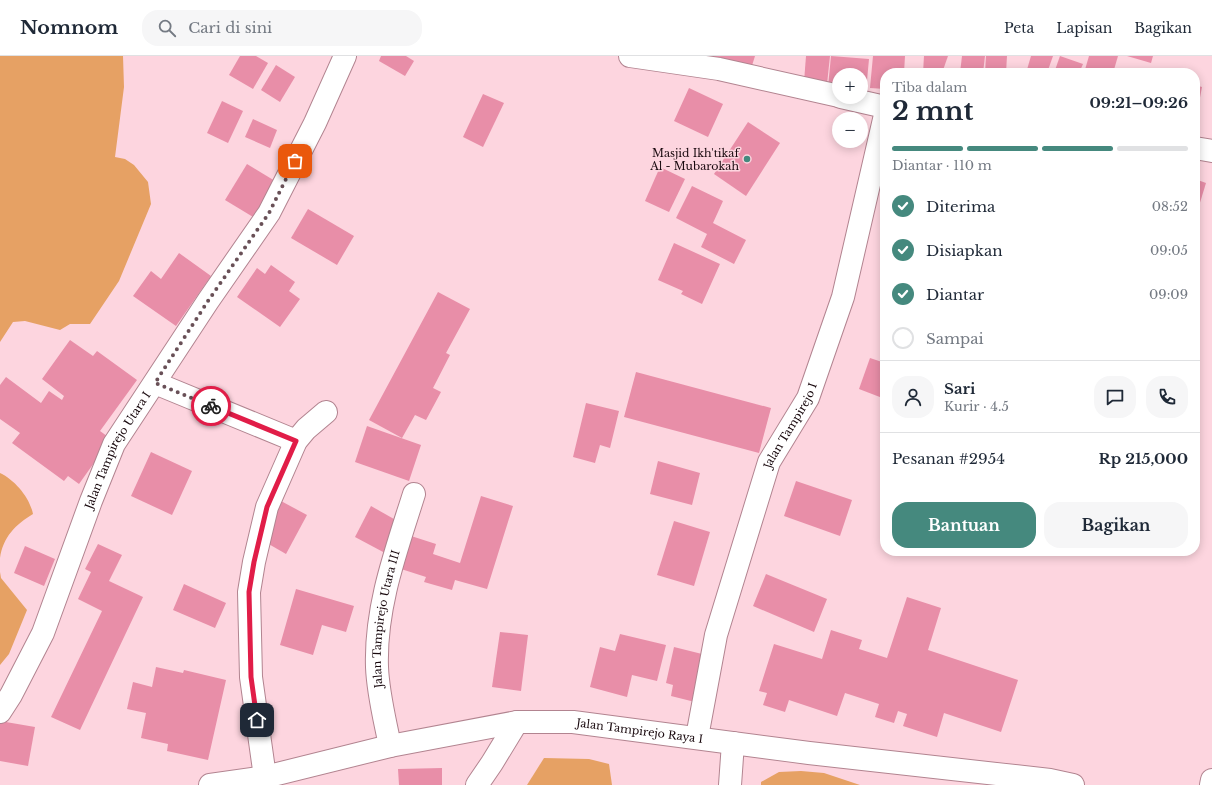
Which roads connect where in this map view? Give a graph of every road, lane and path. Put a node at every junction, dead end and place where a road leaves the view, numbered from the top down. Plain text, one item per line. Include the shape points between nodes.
1 (345, 56) edge
2 (630, 56) edge
3 (668, 59) edge
4 (832, 95) edge
5 (868, 103) edge
6 (880, 106) edge
7 (880, 137) edge
8 (155, 383) junction
9 (326, 412) dead end
10 (296, 441) junction
11 (414, 494) dead end
12 (0, 712) edge
13 (517, 722) junction
14 (696, 737) junction
15 (733, 743) junction
16 (390, 746) junction
17 (265, 777) junction
18 (1212, 780) edge
19 (210, 785) edge
20 (477, 785) edge
21 (730, 785) edge
22 (1073, 785) edge
23 (1211, 785) edge

1 - 8 street, Jalan Tampirejo Utara I via 315,123 269,213
2 - 3 street
3 - 4 street
5 - 6 street
7 - 14 street, Jalan Tampirejo I via 843,297 808,398 769,462 716,635
8 - 10 street
8 - 12 street, Jalan Tampirejo Utara I via 114,444 82,523 43,633
9 - 10 street
10 - 17 street via 267,507 249,592 251,677
11 - 16 street, Jalan Tampirejo Utara III via 385,587 379,631 377,666
13 - 14 street, Jalan Tampirejo Raya I via 573,722
13 - 16 street, Jalan Tampirejo Raya I
13 - 20 street
14 - 15 street, Jalan Tampirejo Raya I
15 - 21 street
15 - 22 street, Jalan Tampirejo Raya I via 1050,780
16 - 17 street, Jalan Tampirejo Raya I
17 - 19 street, Jalan Tampirejo Raya I
18 - 23 street

